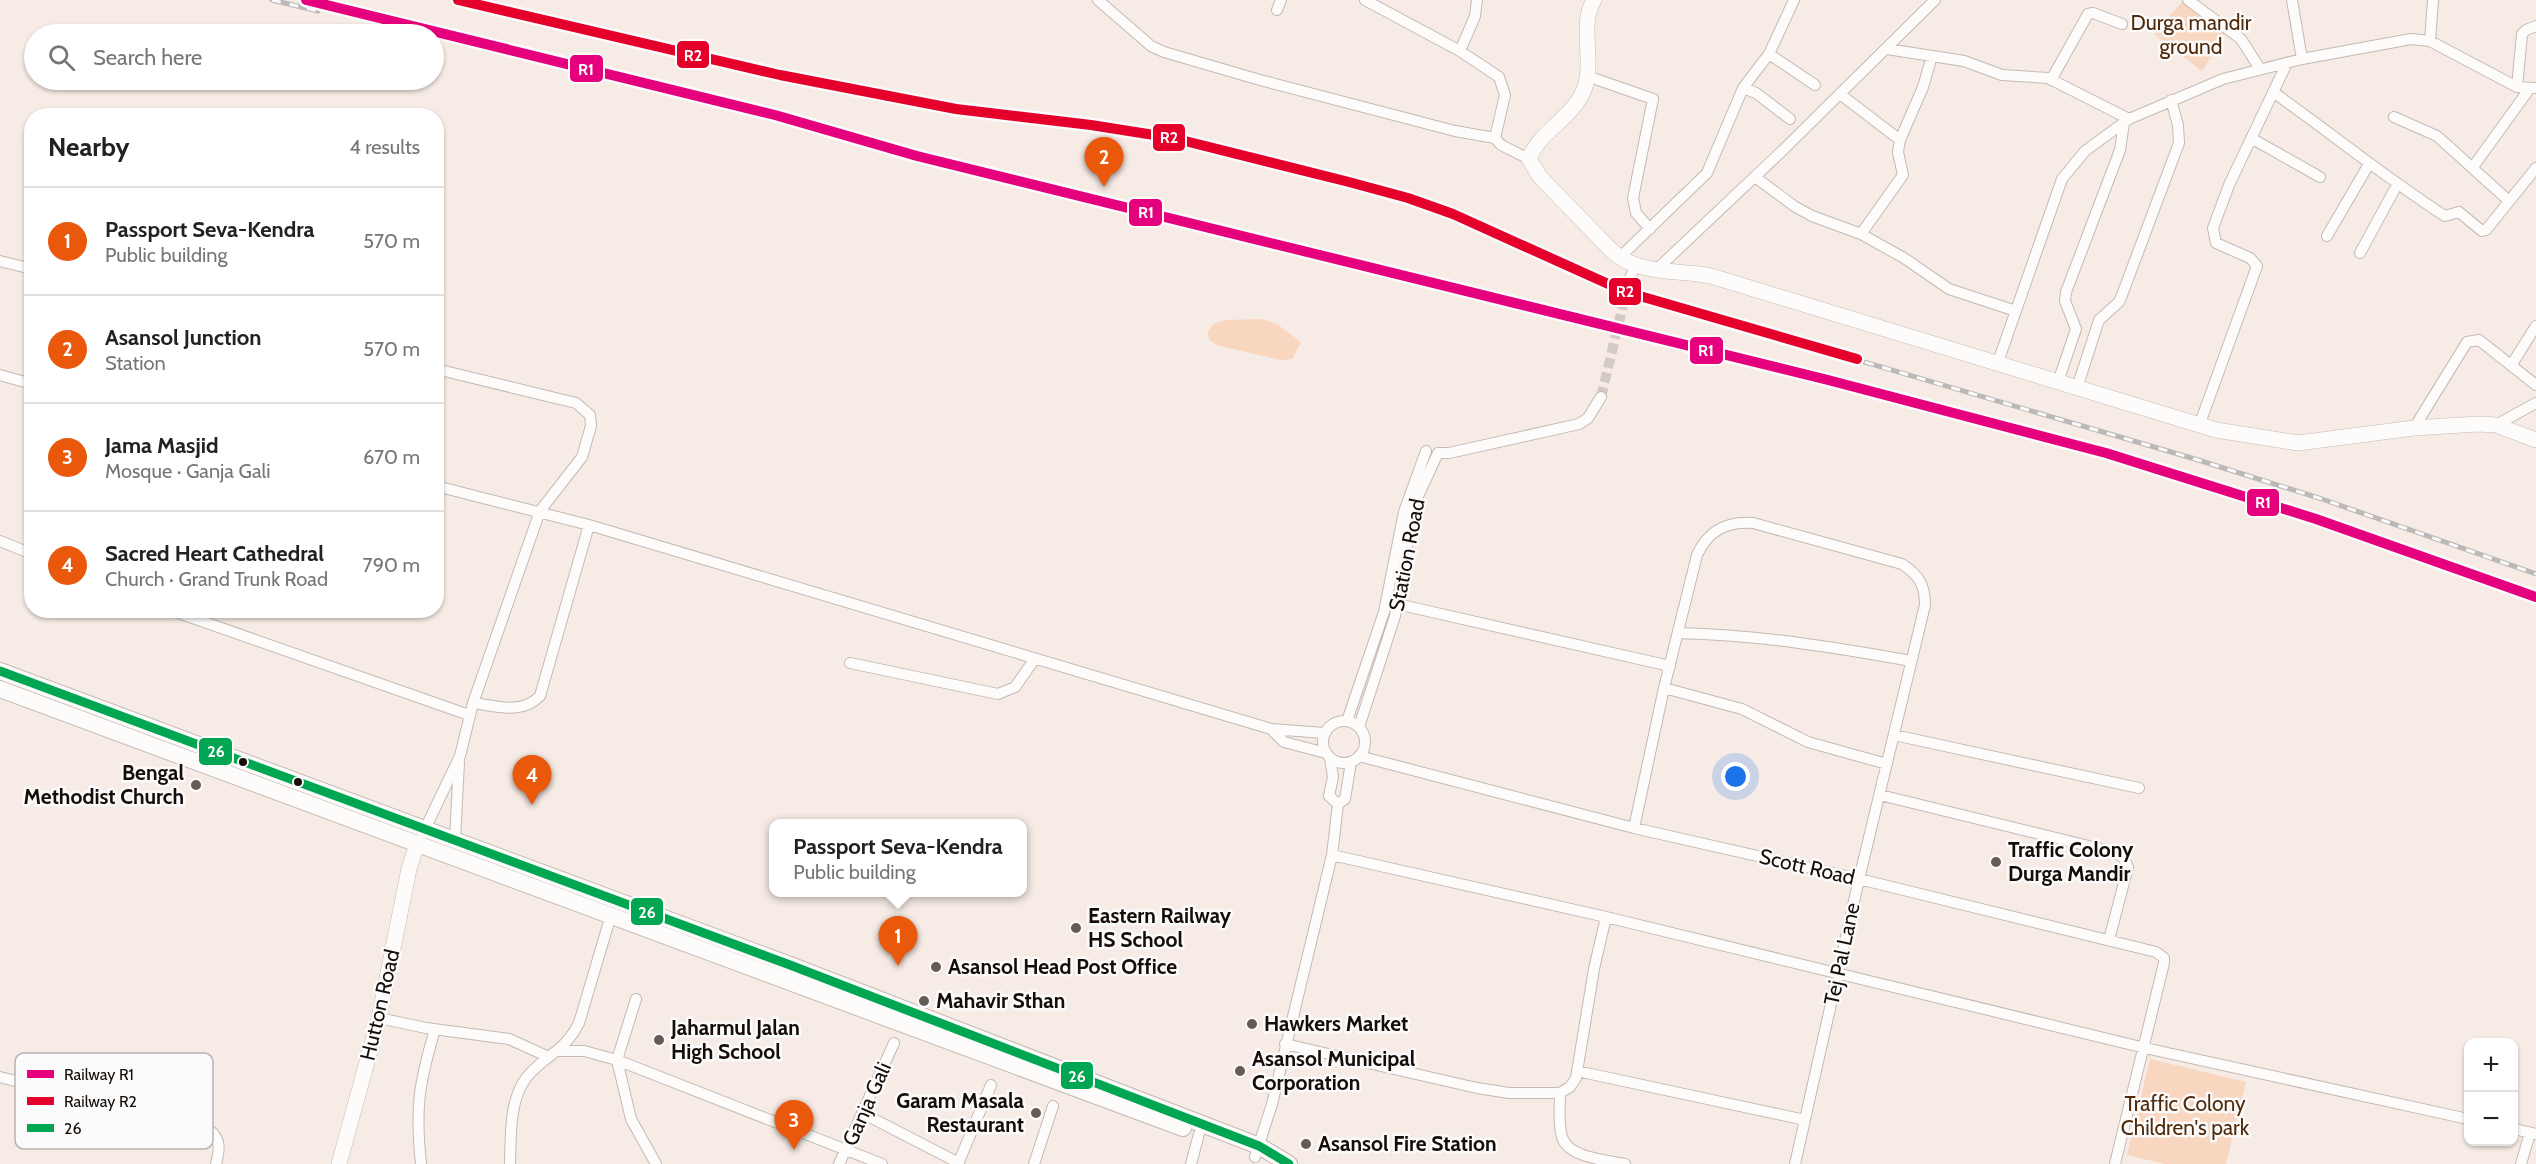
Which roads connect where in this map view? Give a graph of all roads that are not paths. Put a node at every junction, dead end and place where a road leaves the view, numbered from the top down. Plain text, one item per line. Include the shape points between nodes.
1 (1098, 0) edge
2 (1365, 0) edge
3 (1478, 0) edge
4 (1594, 0) edge
5 (1794, 0) edge
6 (1935, 0) edge
7 (2188, 0) edge
8 (2292, 0) edge
9 (2433, 0) edge
10 (2121, 24) dead end
11 (2536, 26) edge
12 (2430, 41) junction
13 (1887, 49) junction
14 (1460, 51) junction
15 (1768, 54) junction
16 (1932, 56) junction
17 (2302, 59) junction
18 (2288, 63) junction
19 (2260, 69) junction
20 (1587, 76) junction
21 (2051, 80) junction
22 (1815, 85) dead end
23 (2517, 87) junction
24 (1743, 88) junction
25 (2533, 88) edge
26 (2273, 92) junction
27 (1840, 93) junction
28 (2171, 100) junction
29 (2394, 117) dead end
30 (1790, 119) dead end
31 (2126, 121) junction
32 (1495, 138) junction
33 (2251, 138) junction
34 (1900, 140) junction
35 (1529, 159) junction
36 (2369, 164) junction
37 (2473, 168) junction
38 (2536, 168) edge
39 (1755, 177) junction
40 (2320, 177) dead end
41 (2397, 185) junction
42 (2510, 201) junction
43 (1650, 229) junction
44 (1861, 234) junction
45 (2327, 236) dead end
46 (2360, 253) dead end
47 (1619, 258) junction
48 (0, 261) edge
49 (24, 267) edge
50 (1656, 270) junction
51 (2016, 311) junction
52 (2536, 326) edge
53 (1998, 362) junction
54 (2512, 364) junction
55 (444, 371) edge
56 (0, 375) edge
57 (24, 382) edge
58 (2058, 382) junction
59 (2536, 385) edge
60 (2077, 388) junction
61 (1601, 397) tunnel mouth
62 (2536, 403) edge
63 (2496, 425) junction
64 (2199, 426) junction
65 (2414, 428) junction
66 (2536, 440) edge
67 (1426, 451) dead end
68 (444, 488) edge
69 (540, 511) junction
70 (589, 525) junction
71 (0, 541) edge
72 (24, 551) edge
73 (1397, 604) junction
74 (199, 618) edge
75 (1679, 633) junction
76 (1034, 660) junction
77 (1911, 661) junction
78 (850, 663) dead end
79 (1670, 666) junction
80 (0, 671) edge
81 (1664, 688) junction
82 (0, 689) edge
83 (472, 703) junction
84 (469, 715) junction
85 (1347, 721) junction
86 (1359, 727) junction
87 (1271, 729) junction
88 (1324, 733) junction
89 (1894, 735) junction
90 (460, 756) junction
91 (1328, 756) junction
92 (1355, 759) junction
93 (1887, 764) junction
94 (2139, 788) dead end
95 (1880, 795) junction
96 (1338, 804) junction
97 (1634, 828) junction
98 (421, 837) junction
99 (455, 840) junction
100 (1332, 855) junction
101 (1859, 879) junction
102 (611, 915) junction
103 (1606, 917) junction
104 (2109, 940) junction
105 (1838, 973) junction
106 (636, 999) dead end
107 (379, 1018) junction
108 (435, 1029) junction
109 (894, 1043) dead end
110 (1285, 1044) junction
111 (2145, 1048) junction
112 (554, 1054) junction
113 (617, 1060) junction
114 (1577, 1071) junction
115 (0, 1077) edge
116 (15, 1081) edge
117 (991, 1085) dead end
118 (1560, 1094) junction
119 (1053, 1106) dead end
120 (862, 1113) junction
121 (2464, 1118) edge
122 (1805, 1120) junction
123 (2518, 1130) edge
124 (213, 1133) edge
125 (2533, 1133) edge
126 (1199, 1134) junction
127 (846, 1149) junction
128 (1257, 1152) junction
129 (216, 1164) edge
130 (339, 1164) edge
131 (421, 1164) edge
132 (510, 1164) edge
133 (656, 1164) edge
134 (839, 1164) edge
135 (882, 1164) edge
136 (958, 1164) edge
137 (1034, 1164) edge
138 (1191, 1164) edge
139 (1287, 1164) edge
140 (1625, 1164) edge
141 (1795, 1164) edge
142 (2115, 1164) edge
143 (2521, 1164) edge

1 - 32 street via 1151,46 1164,52 1455,131
2 - 14 street
3 - 14 street
4 - 20 street via 1588,15
5 - 15 street
6 - 13 street
7 - 19 street via 2241,39
8 - 17 street
9 - 12 street
10 - 21 street via 2088,14
11 - 23 street via 2522,34
12 - 17 street via 2396,40
12 - 23 street
13 - 16 street
13 - 27 street
14 - 32 street via 1499,77 1504,85
15 - 22 street
15 - 24 street
16 - 21 street via 1964,61 2002,75
16 - 34 street
17 - 18 street
18 - 19 street
18 - 26 street
19 - 28 street
20 - 35 street via 1581,96
20 - 43 street via 1653,99 1633,198 1635,213
21 - 31 street
23 - 25 street
24 - 30 street
24 - 43 street via 1707,173
25 - 37 street
26 - 33 street
26 - 36 street
27 - 34 street
27 - 39 street
28 - 31 street
28 - 60 street via 2179,135 2176,152 2119,302 2098,320
29 - 37 street via 2433,134
31 - 51 street via 2085,151 2062,179
31 - 58 street via 2120,150 2066,292 2065,301 2076,328
32 - 35 street
33 - 40 street
33 - 64 street via 2212,234 2216,243 2250,258 2257,266
34 - 44 street via 1898,152 1903,175
35 - 47 street via 1540,177
36 - 41 street
36 - 45 street
37 - 42 street
38 - 42 street
39 - 44 street via 1812,216
39 - 50 street
41 - 42 street via 2445,216 2462,214 2484,231
41 - 46 street
43 - 47 street
44 - 51 street via 1949,289
47 - 50 street via 1632,272
48 - 49 street
50 - 53 street via 1711,276
51 - 53 street
52 - 54 street
53 - 58 street
54 - 59 street
54 - 65 street via 2479,340 2467,342
55 - 69 street via 576,403 590,415 591,426 582,457
56 - 57 street
58 - 60 street
60 - 64 street
61 - 73 street, Station Road via 1588,418 1579,424 1438,453 1414,505
62 - 63 street
63 - 65 street
63 - 66 street
64 - 65 street via 2298,443
67 - 85 street, Station Road via 1404,512 1384,612
68 - 69 street
69 - 70 street
69 - 83 street
70 - 76 street
70 - 83 street via 540,696 530,705 518,708
71 - 72 street
73 - 79 street
73 - 86 street, Station Road
74 - 84 street
75 - 77 street via 1805,642
75 - 77 street, Tej Pal Lane via 1702,545 1717,529 1753,523 1902,564 1921,581 1924,590
75 - 79 street
76 - 78 street via 1015,687 998,694
76 - 87 street
77 - 89 street, Tej Pal Lane
79 - 81 street
80 - 98 main road
81 - 93 street via 1742,709 1808,742
81 - 97 street
82 - 98 main road
83 - 84 street
84 - 90 street
85 - 86 street
85 - 88 street via 1333,723
86 - 92 street via 1365,739
87 - 88 street
87 - 91 street via 1284,742
88 - 91 street via 1323,747
89 - 93 street, Tej Pal Lane
89 - 94 street
90 - 98 street
90 - 99 street
91 - 92 street via 1344,763
91 - 96 street via 1333,777 1329,796
92 - 96 street via 1345,799
92 - 97 street, Scott Road
93 - 95 street, Tej Pal Lane
95 - 101 street, Tej Pal Lane
95 - 104 street via 2123,857 2128,867
96 - 100 street
97 - 101 street, Scott Road
98 - 99 main road
98 - 102 main road
98 - 107 street, Hutton Road via 409,869
99 - 128 main road via 790,965
100 - 103 street
100 - 110 street
101 - 104 street, Scott Road
101 - 105 street, Tej Pal Lane
102 - 112 street via 579,1023 571,1039
102 - 126 main road
103 - 105 street
103 - 114 street
104 - 111 street, Scott Road via 2156,952 2164,958
105 - 111 street
105 - 122 street, Tej Pal Lane
106 - 113 street
107 - 108 street
107 - 130 street, Hutton Road
108 - 112 street via 509,1039
108 - 131 street via 418,1098
109 - 120 street, Ganja Gali
110 - 118 street via 1477,1088
110 - 128 street
111 - 121 street
111 - 142 street
112 - 113 street via 584,1051
112 - 132 street via 525,1079 518,1094
113 - 127 street
113 - 133 street via 631,1119
114 - 118 street via 1570,1087
114 - 122 street
115 - 116 street
117 - 136 street
118 - 140 street via 1562,1138 1567,1147
119 - 137 street
120 - 127 street, Ganja Gali
120 - 136 street
122 - 141 street, Tej Pal Lane
123 - 125 street
124 - 129 street via 219,1144
125 - 143 street
126 - 128 main road
126 - 138 street
127 - 134 street, Ganja Gali
127 - 135 street
128 - 139 main road

